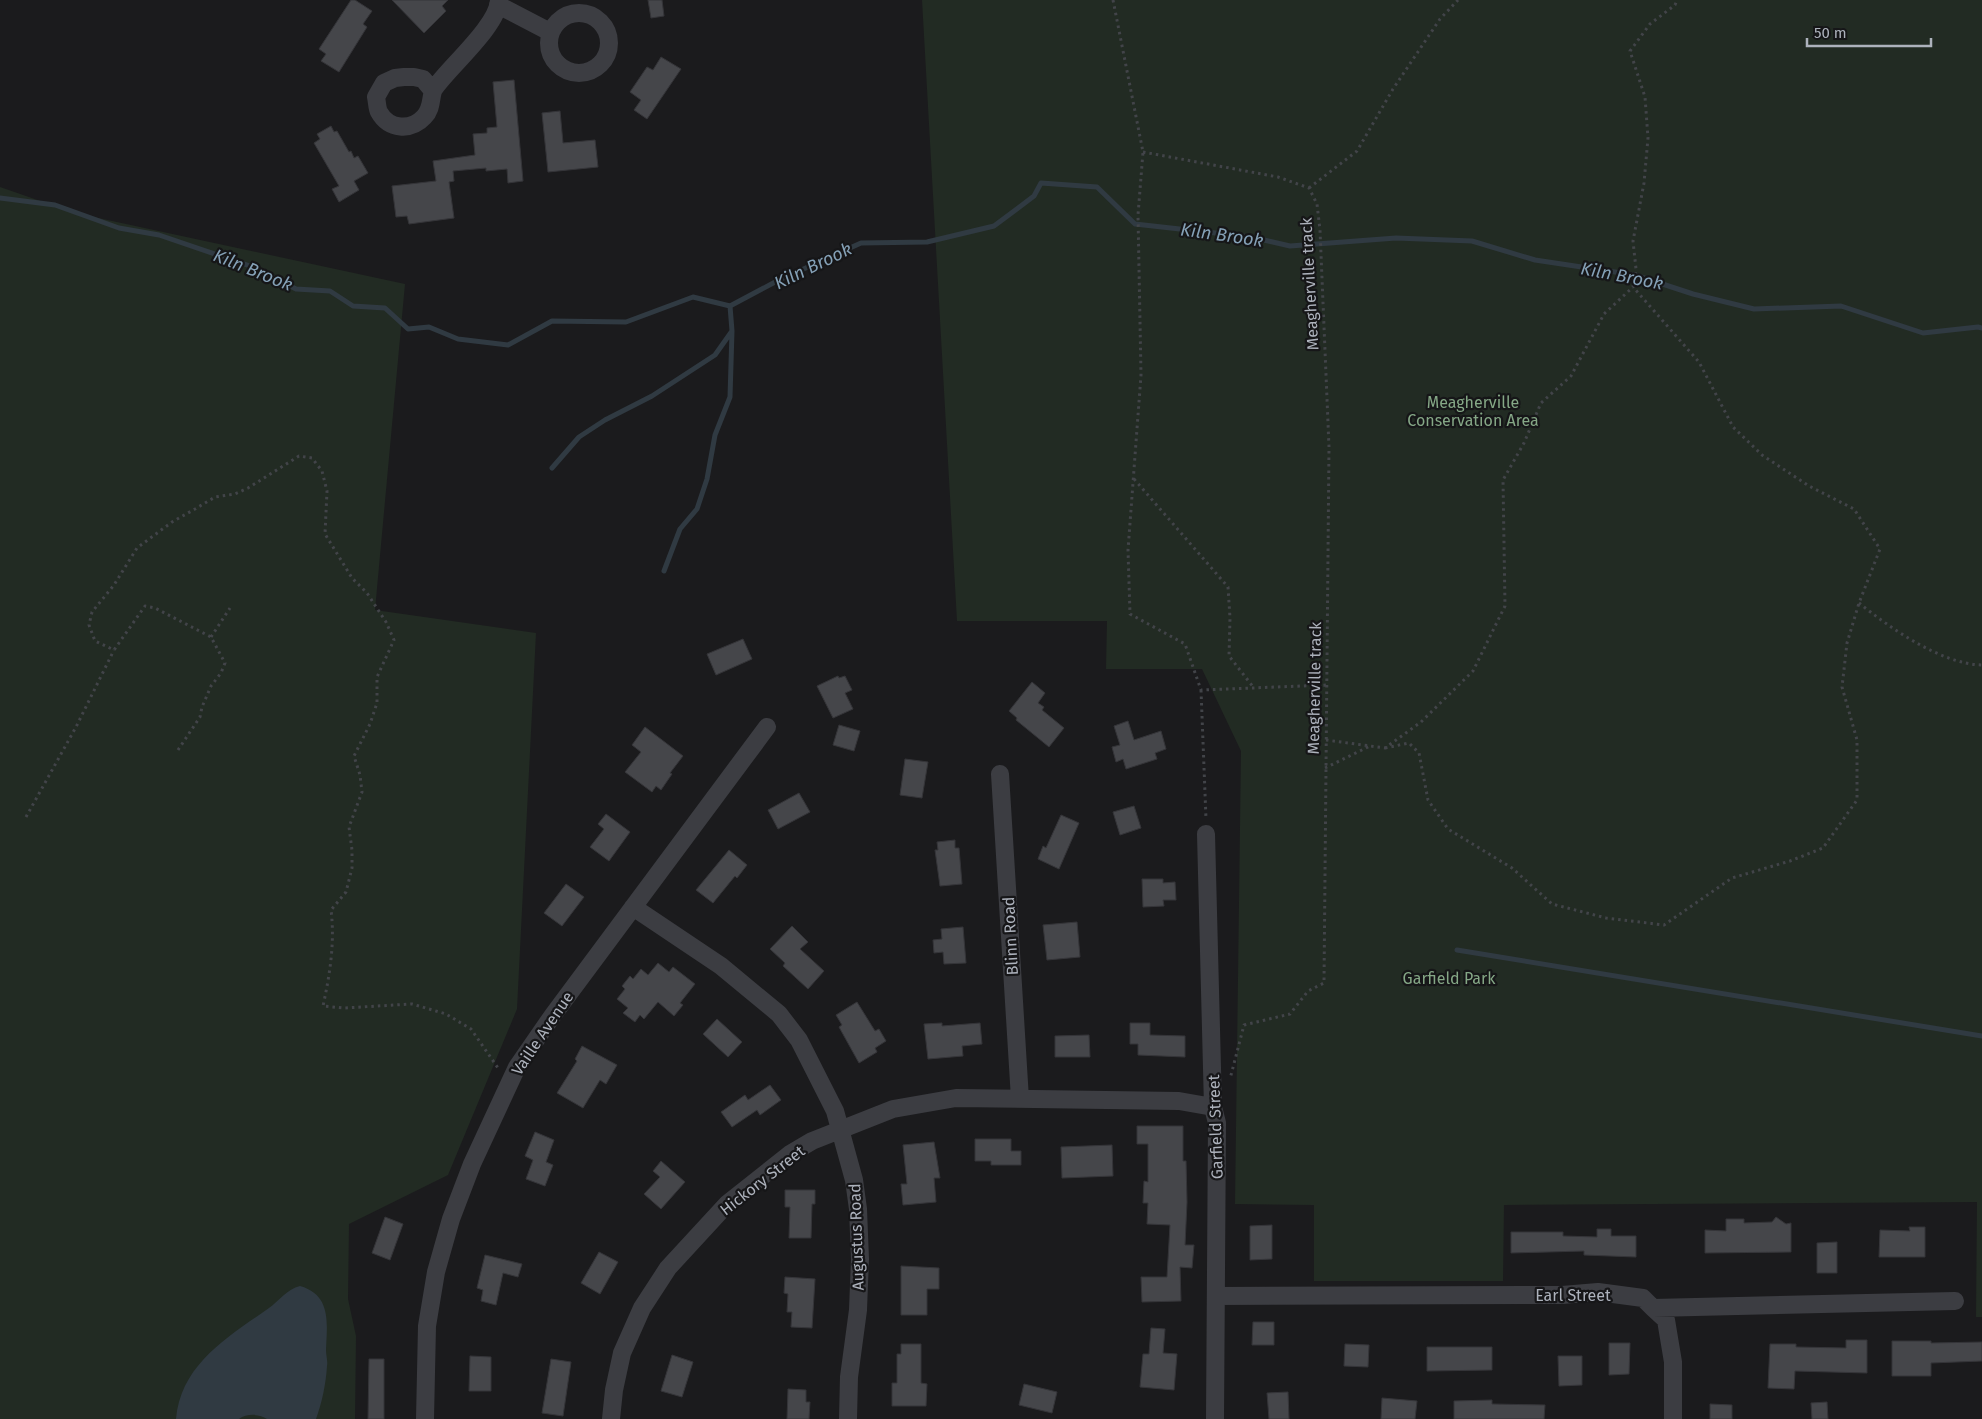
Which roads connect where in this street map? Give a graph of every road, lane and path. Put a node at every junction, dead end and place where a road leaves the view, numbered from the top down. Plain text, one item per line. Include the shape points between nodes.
1 (1113, 0) edge
2 (1458, 0) edge
3 (1677, 0) edge
4 (498, 2) edge
5 (550, 32) dead end
6 (433, 91) dead end
7 (1143, 152) junction
8 (1309, 188) junction
9 (1633, 287) junction
10 (1133, 478) junction
11 (1859, 603) junction
12 (230, 608) dead end
13 (211, 637) junction
14 (114, 650) junction
15 (1982, 665) edge
16 (1326, 685) junction
17 (1254, 688) junction
18 (1201, 690) junction
19 (767, 727) dead end
20 (1326, 740) junction
21 (1370, 746) junction
22 (1385, 748) junction
23 (178, 750) dead end
24 (1326, 768) junction
25 (1000, 774) dead end
26 (26, 817) dead end
27 (1206, 834) joint
28 (633, 907) junction
29 (511, 1079) junction
30 (1230, 1084) dead end
31 (1020, 1099) junction
32 (1214, 1107) junction
33 (841, 1129) junction
34 (1216, 1296) junction
35 (1955, 1301) dead end
36 (1654, 1308) junction
37 (425, 1419) edge
38 (611, 1419) edge
39 (848, 1419) edge
40 (1215, 1419) edge
41 (1673, 1419) edge

1 - 7 path
2 - 8 path via 1440,19 1393,89 1357,151
3 - 9 path via 1650,24 1630,51 1644,97 1648,138 1633,240 1636,269
4 - 5 street
4 - 6 street via 488,24
7 - 8 path via 1278,177
7 - 10 path via 1138,215 1141,375
8 - 16 path, Meagherville track via 1317,204 1322,251 1329,447
9 - 11 path via 1699,362 1734,427 1762,455 1809,486 1854,509 1880,550
9 - 22 path via 1604,314 1572,376 1541,403 1503,480 1506,606 1472,671 1420,722
10 - 17 path via 1228,588 1229,656
10 - 18 path via 1128,550 1130,614 1185,644
11 - 15 path via 1921,646 1970,665
11 - 22 path via 1847,643 1842,687 1856,740 1857,800 1823,848 1732,878 1664,925 1606,918 1552,904 1512,868 1448,829 1428,800 1419,753 1409,744
12 - 13 path
13 - 14 path via 145,606
13 - 23 path via 225,663 211,686 200,717
14 - 26 path
14 - 29 path via 95,640 89,625 92,612 137,548 172,522 216,497 235,494 267,478 299,456 312,458 322,471 327,491 325,534 352,578 367,593 386,622 394,640 377,677 377,703 370,724 354,756 362,792 349,827 352,868 346,892 331,910 334,931 323,1006 412,1004 446,1014 471,1029 500,1070
16 - 17 path
16 - 20 path, Meagherville track
17 - 18 path
18 - 27 path
19 - 28 street, Vaille Avenue
20 - 21 path
20 - 24 path, Meagherville track
21 - 22 path
21 - 24 path
24 - 30 path, Meagherville track via 1324,983 1308,991 1290,1014 1244,1025
25 - 31 street, Blinn Road
27 - 32 street, Garfield Street
28 - 29 street, Vaille Avenue via 553,1015
28 - 33 street, Augustus Road via 721,966 779,1014 799,1040 835,1110
29 - 37 street, Vaille Avenue via 472,1164 451,1219 436,1272 427,1326
31 - 32 street, Hickory Street via 1179,1101
31 - 33 street, Hickory Street via 956,1098 893,1109
32 - 34 street, Garfield Street via 1217,1123
33 - 38 street, Hickory Street via 812,1141 769,1170 727,1204 668,1268 642,1308 622,1353
33 - 39 street, Augustus Road via 854,1180 860,1259
34 - 36 street, Earl Street via 1562,1295 1598,1292 1643,1298
34 - 40 street, Garfield Street
35 - 36 street, Earl Street
36 - 41 street via 1666,1320 1673,1362

